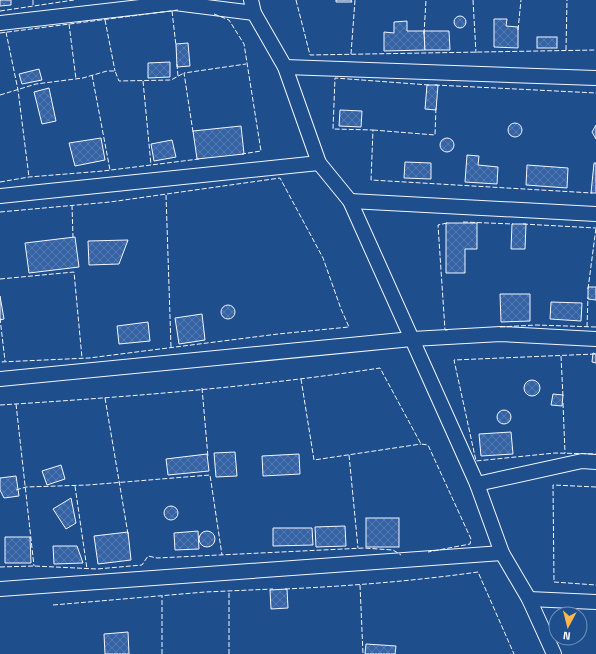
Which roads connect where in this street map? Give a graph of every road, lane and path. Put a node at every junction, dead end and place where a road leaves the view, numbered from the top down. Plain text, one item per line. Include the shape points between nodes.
1 (174, 2) edge
2 (253, 7) edge
3 (0, 23) edge
4 (285, 67) junction
5 (596, 78) edge
6 (319, 163) junction
7 (0, 196) edge
8 (350, 201) junction
9 (596, 214) edge
10 (412, 339) junction
11 (596, 339) edge
12 (0, 379) edge
13 (596, 462) edge
14 (477, 484) junction
15 (502, 553) junction
16 (0, 589) edge
17 (529, 600) junction
18 (596, 602) edge
19 (554, 654) edge

1 - 2 street
1 - 3 street
2 - 4 street
4 - 5 street
4 - 6 street
6 - 7 street
6 - 8 street
8 - 9 street
8 - 10 street
10 - 11 street via 501,334
10 - 12 street
10 - 14 street
13 - 14 street via 582,461
14 - 15 street
15 - 16 street
15 - 17 street
17 - 18 street
17 - 19 street

